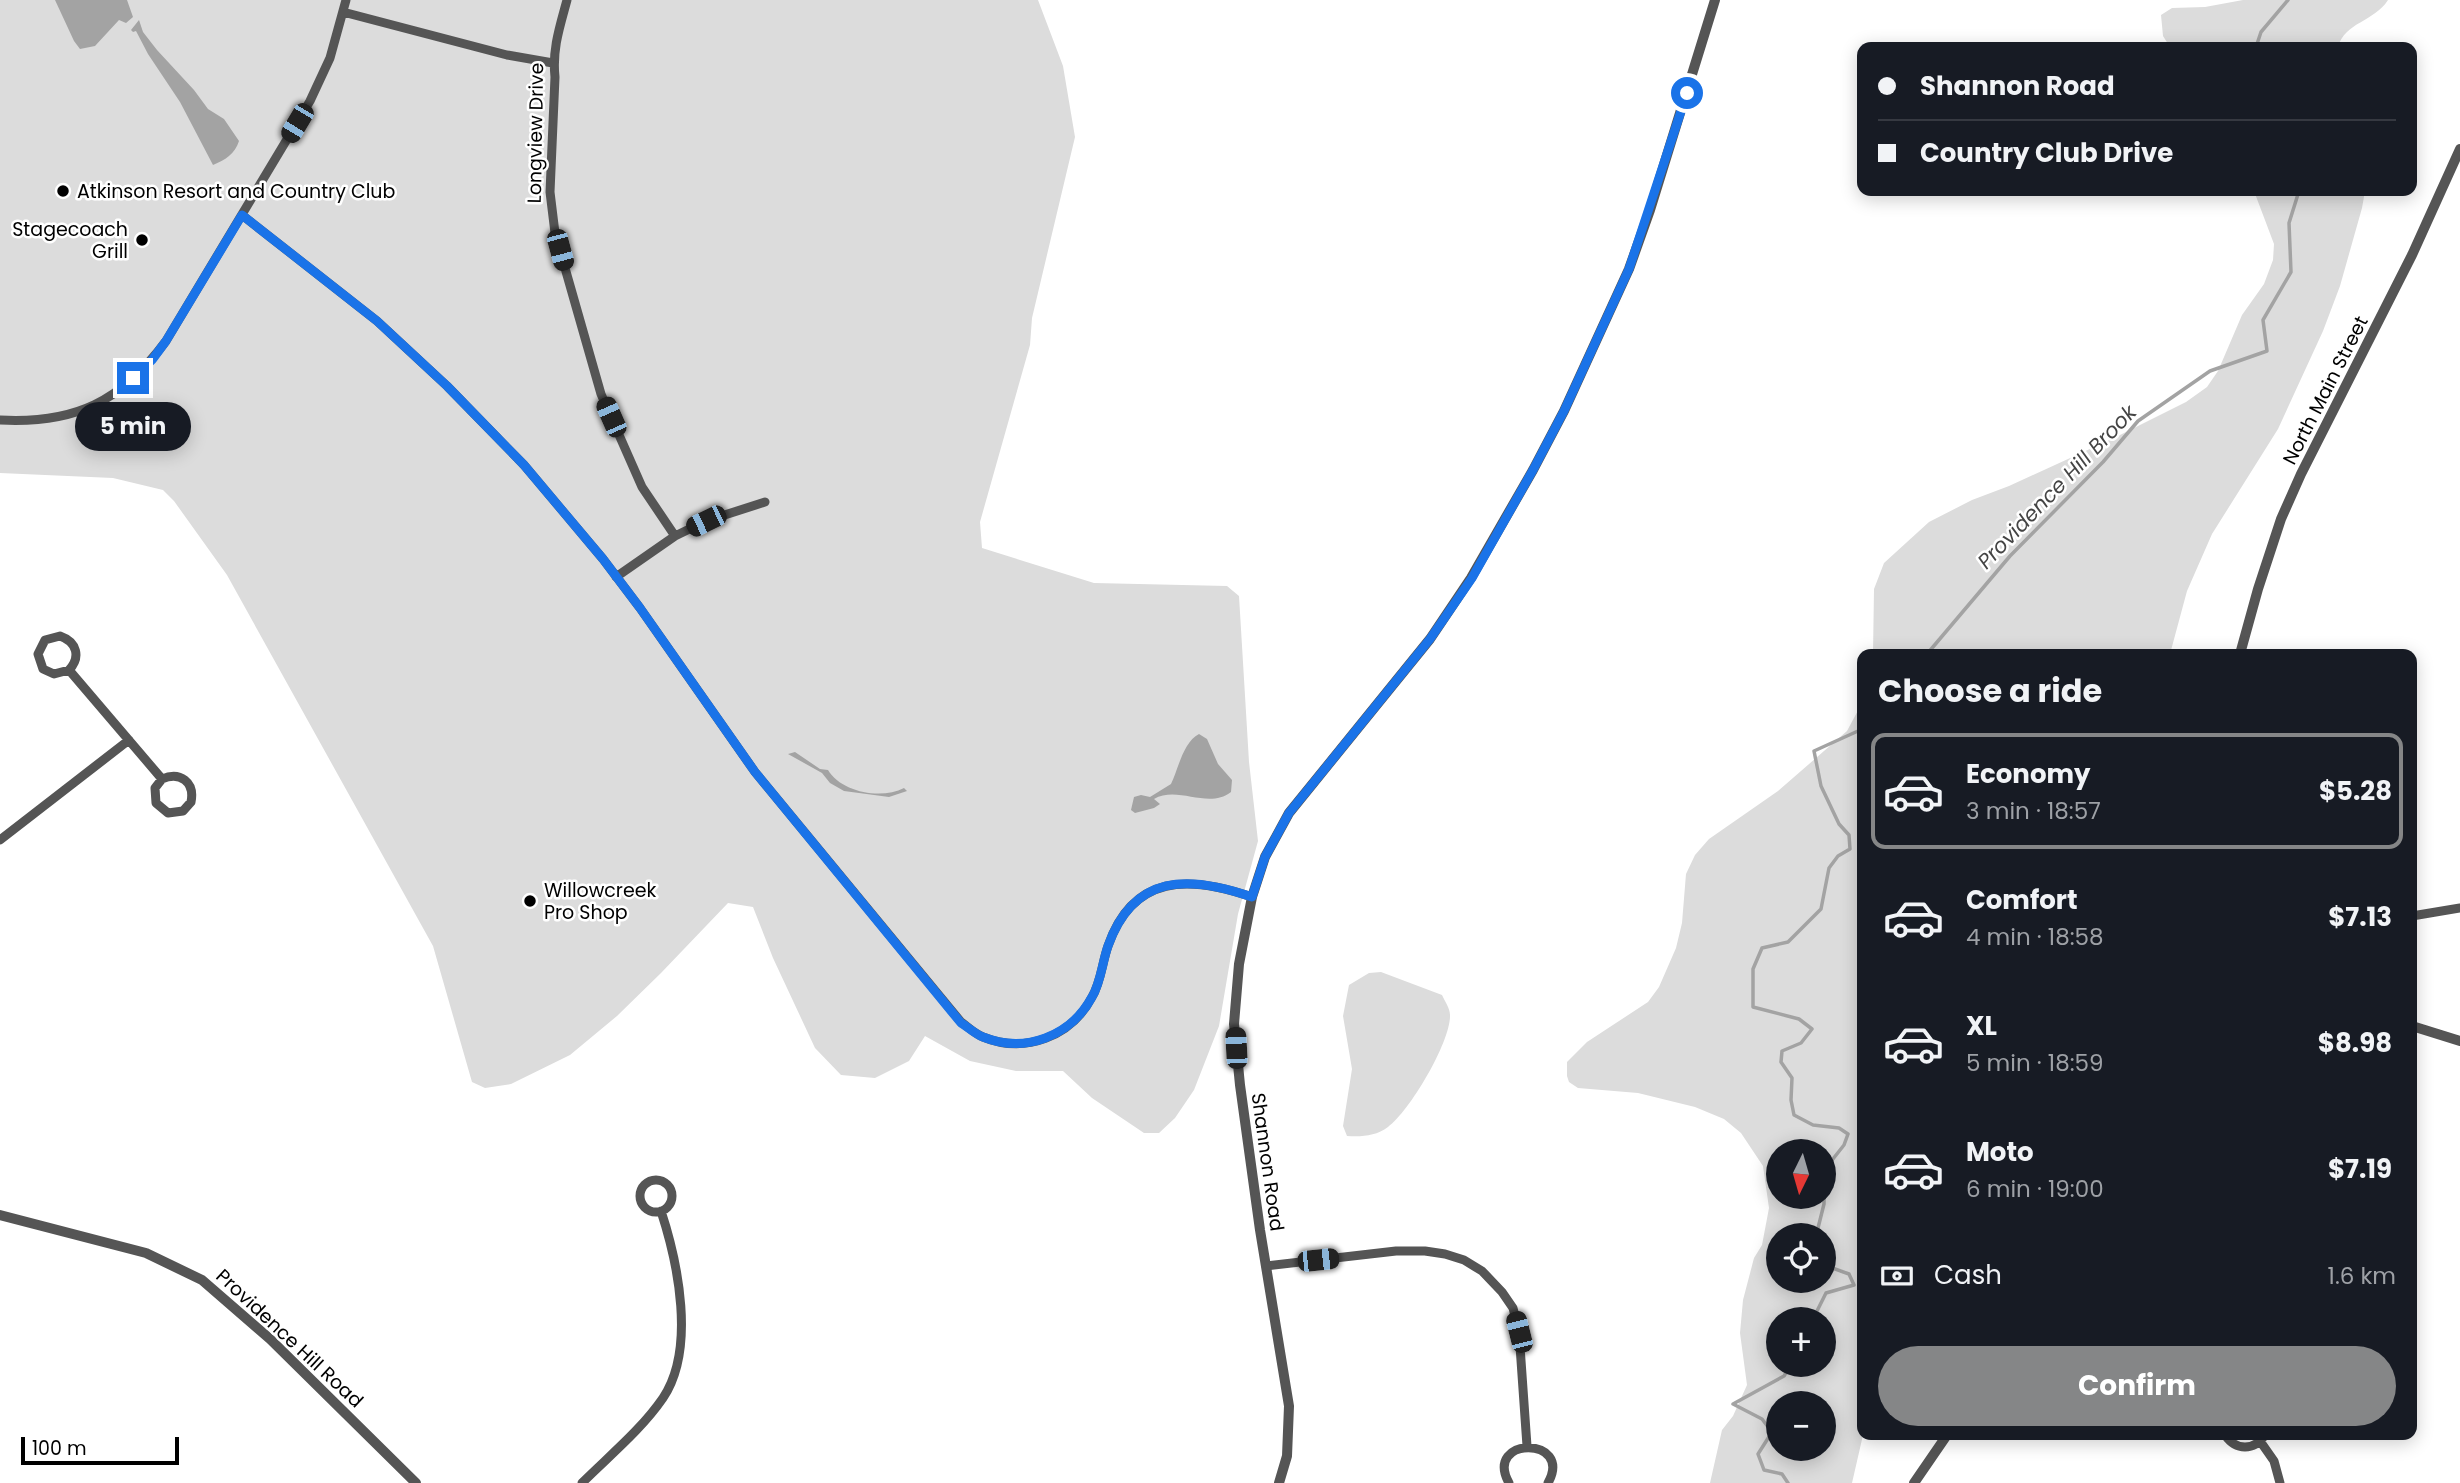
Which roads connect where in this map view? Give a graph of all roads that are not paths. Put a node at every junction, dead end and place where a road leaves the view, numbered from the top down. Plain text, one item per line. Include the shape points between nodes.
1 (346, 0) edge
2 (567, 0) edge
3 (1715, 0) edge
4 (344, 12) junction
5 (553, 63) junction
6 (2460, 149) edge
7 (242, 215) junction
8 (0, 420) edge
9 (765, 502) dead end
10 (675, 536) junction
11 (616, 576) junction
12 (2241, 649) edge
13 (69, 670) junction
14 (129, 740) junction
15 (162, 779) junction
16 (0, 840) edge
17 (1252, 897) junction
18 (2460, 908) edge
19 (2417, 915) edge
20 (2417, 1028) edge
21 (2460, 1041) edge
22 (662, 1211) dead end
23 (0, 1214) edge
24 (1266, 1266) junction
25 (1944, 1440) edge
26 (2229, 1440) edge
27 (2260, 1440) edge
28 (2264, 1440) edge
29 (1527, 1446) junction
30 (416, 1483) edge
31 (582, 1483) edge
32 (1279, 1483) edge
33 (1509, 1483) edge
34 (1548, 1483) edge
35 (1914, 1483) edge
36 (2280, 1483) edge

1 - 4 street
2 - 5 street, Longview Drive
3 - 17 street, Shannon Road via 1629,269 1564,411 1472,578 1430,639 1289,813 1265,857
4 - 5 street
4 - 7 street via 310,102
5 - 10 street, Longview Drive via 550,191 555,233 601,394 642,487
6 - 12 street, North Main Street via 2281,519
7 - 8 street via 166,341 127,385 72,414
7 - 11 street via 377,321 447,386 524,465
9 - 10 street
10 - 11 street
11 - 17 street via 763,782 943,1004 982,1036 1004,1043 1040,1041 1071,1024 1093,996 1118,923 1134,903 1154,890 1179,883 1206,884
13 - 13 street via 76,656 71,641 60,636 45,640 37,654 43,669 54,674
13 - 14 street
14 - 15 street
14 - 16 street
15 - 15 street via 173,775 188,782 192,798 186,808 172,813 158,807 154,792
17 - 24 street, Shannon Road via 1234,1024
18 - 19 street
20 - 21 street
22 - 31 street via 680,1299 675,1373 650,1415
23 - 30 street, Providence Hill Road via 146,1253 202,1280 270,1339
24 - 29 street via 1425,1251 1464,1260 1482,1272 1513,1308 1519,1332
24 - 32 street, Shannon Road via 1289,1405 1287,1456
25 - 35 street
26 - 27 street via 2242,1448
28 - 36 street
29 - 33 street via 1508,1457 1505,1472
29 - 34 street via 1548,1456 1552,1472

